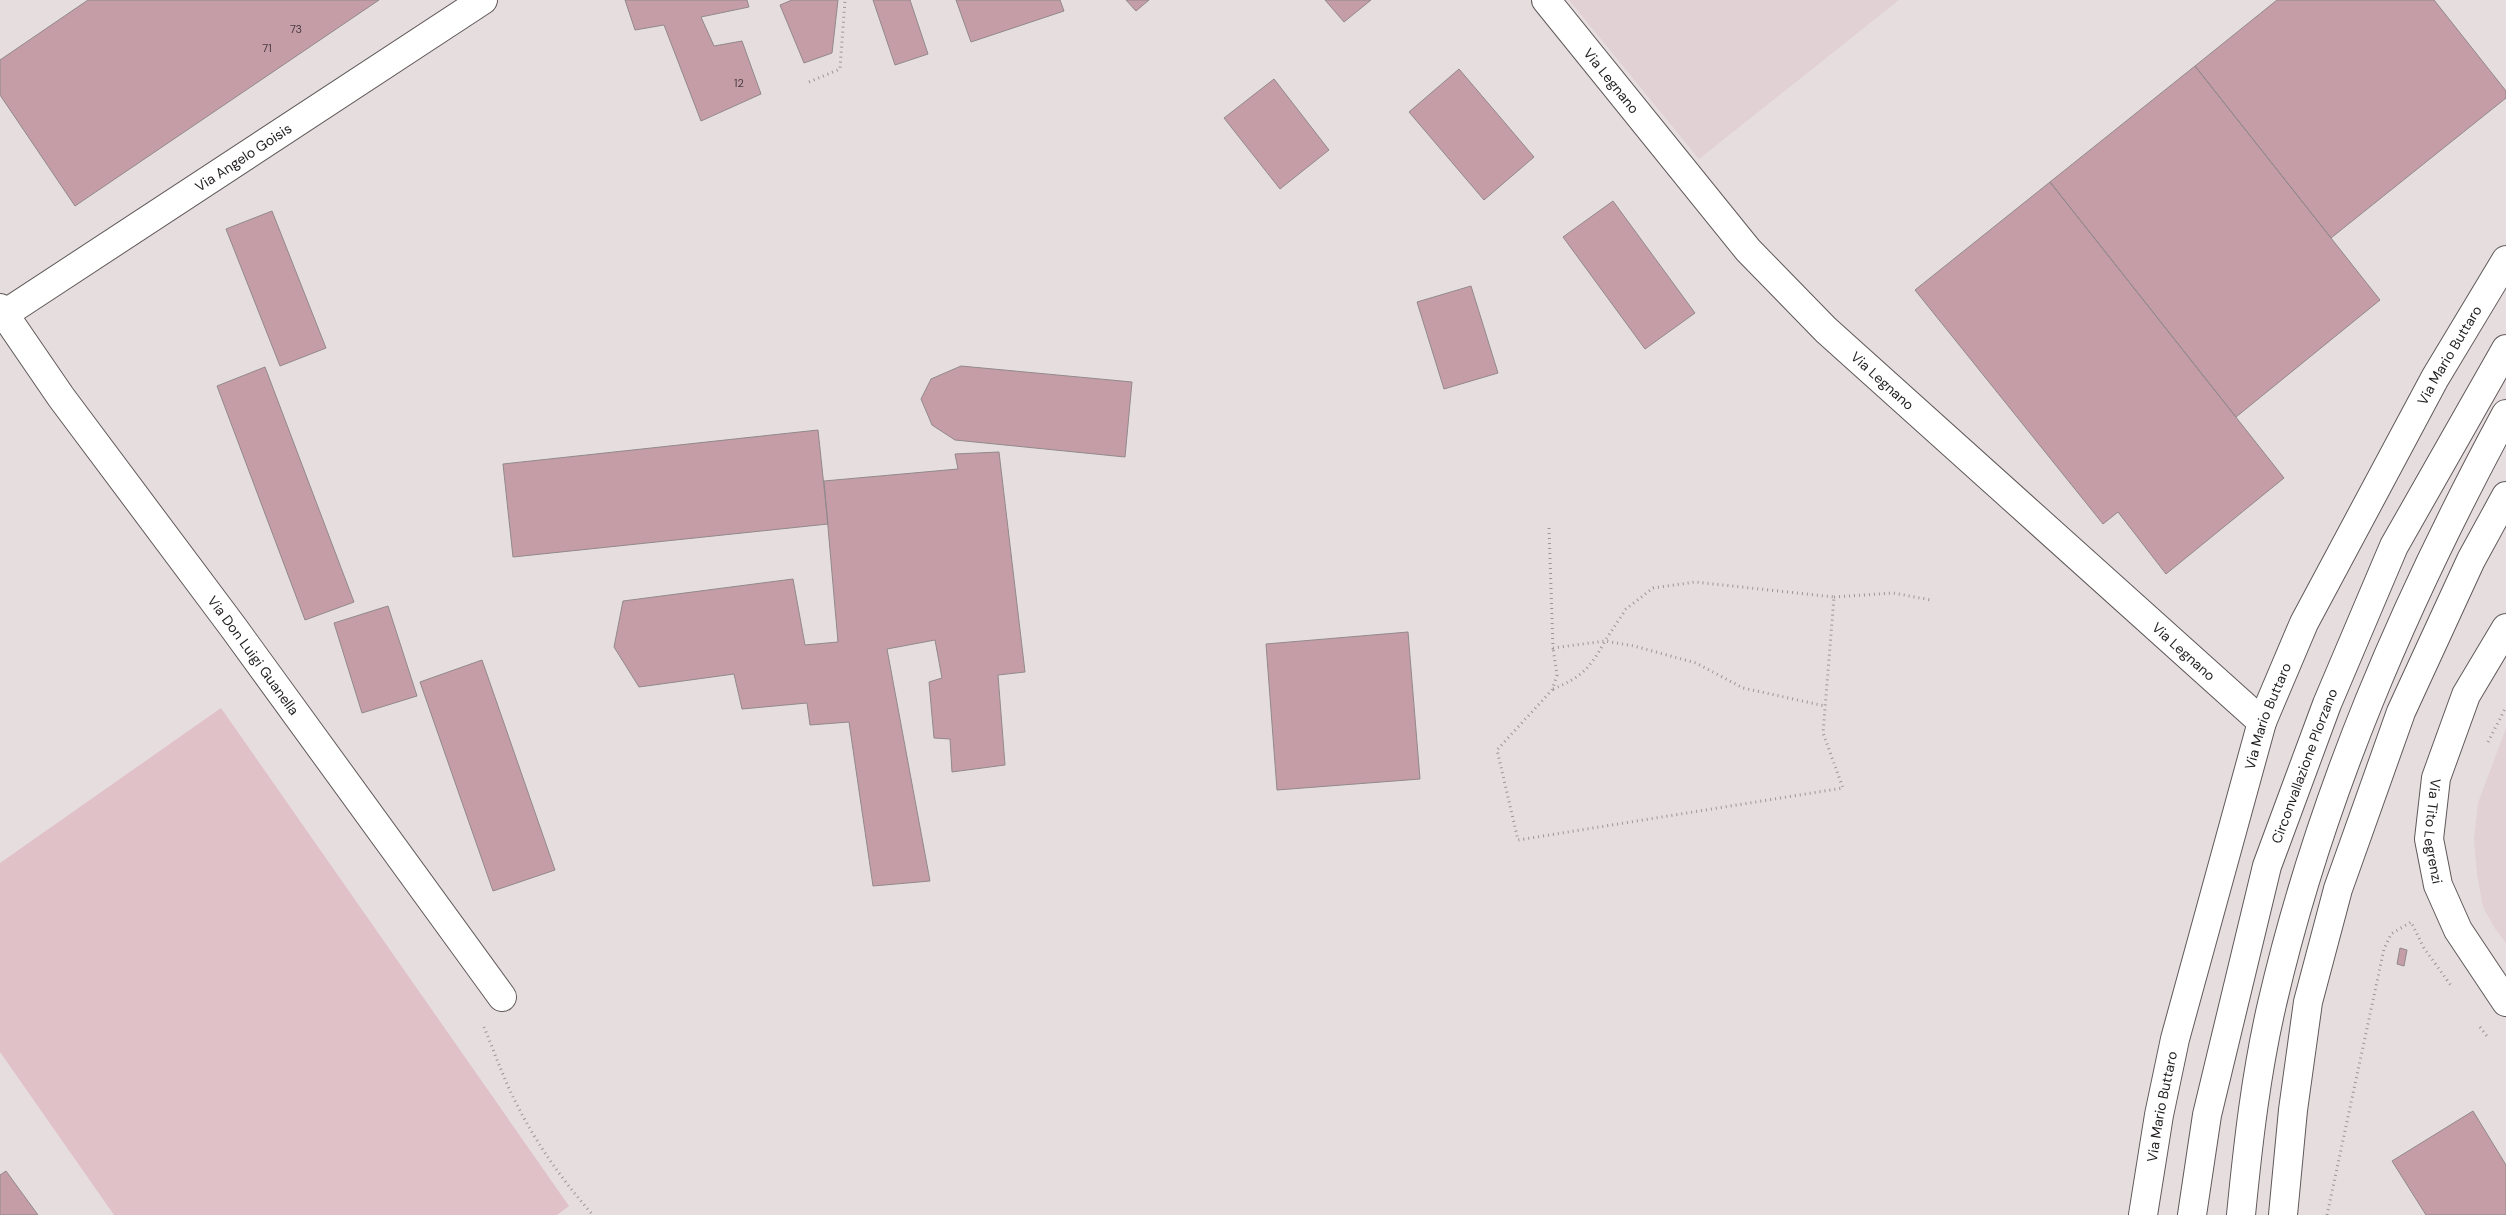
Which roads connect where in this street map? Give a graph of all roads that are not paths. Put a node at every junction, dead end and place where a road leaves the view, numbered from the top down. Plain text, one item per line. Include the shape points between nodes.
1 (483, 0) edge
2 (1546, 0) edge
3 (2506, 260) edge
4 (2, 313) edge
5 (2506, 348) edge
6 (2506, 414) edge
7 (2506, 496) edge
8 (2506, 628) edge
9 (2262, 722) junction
10 (502, 997) dead end
11 (2506, 1002) edge
12 (2143, 1215) edge
13 (2192, 1215) edge
14 (2241, 1215) edge
15 (2283, 1215) edge

1 - 4 main road, Via Angelo Goisis
2 - 9 main road, Via Legnano via 1748,250 1826,330
3 - 9 main road, Via Mario Buttaro via 2435,378 2308,614
4 - 10 main road, Via Don Luigi Guanella
5 - 13 main road, Circonvallazione Plorzano via 2394,546 2327,704 2267,866 2207,1114
6 - 14 main road via 2435,550 2367,701 2327,810 2298,903 2272,1005 2252,1115
7 - 15 main road via 2471,560 2401,712 2338,889 2308,1002
8 - 11 main road, Via Tito Legrenzi via 2466,695 2436,778 2429,839 2438,885 2458,930
9 - 12 main road, Via Mario Buttaro via 2175,1039

